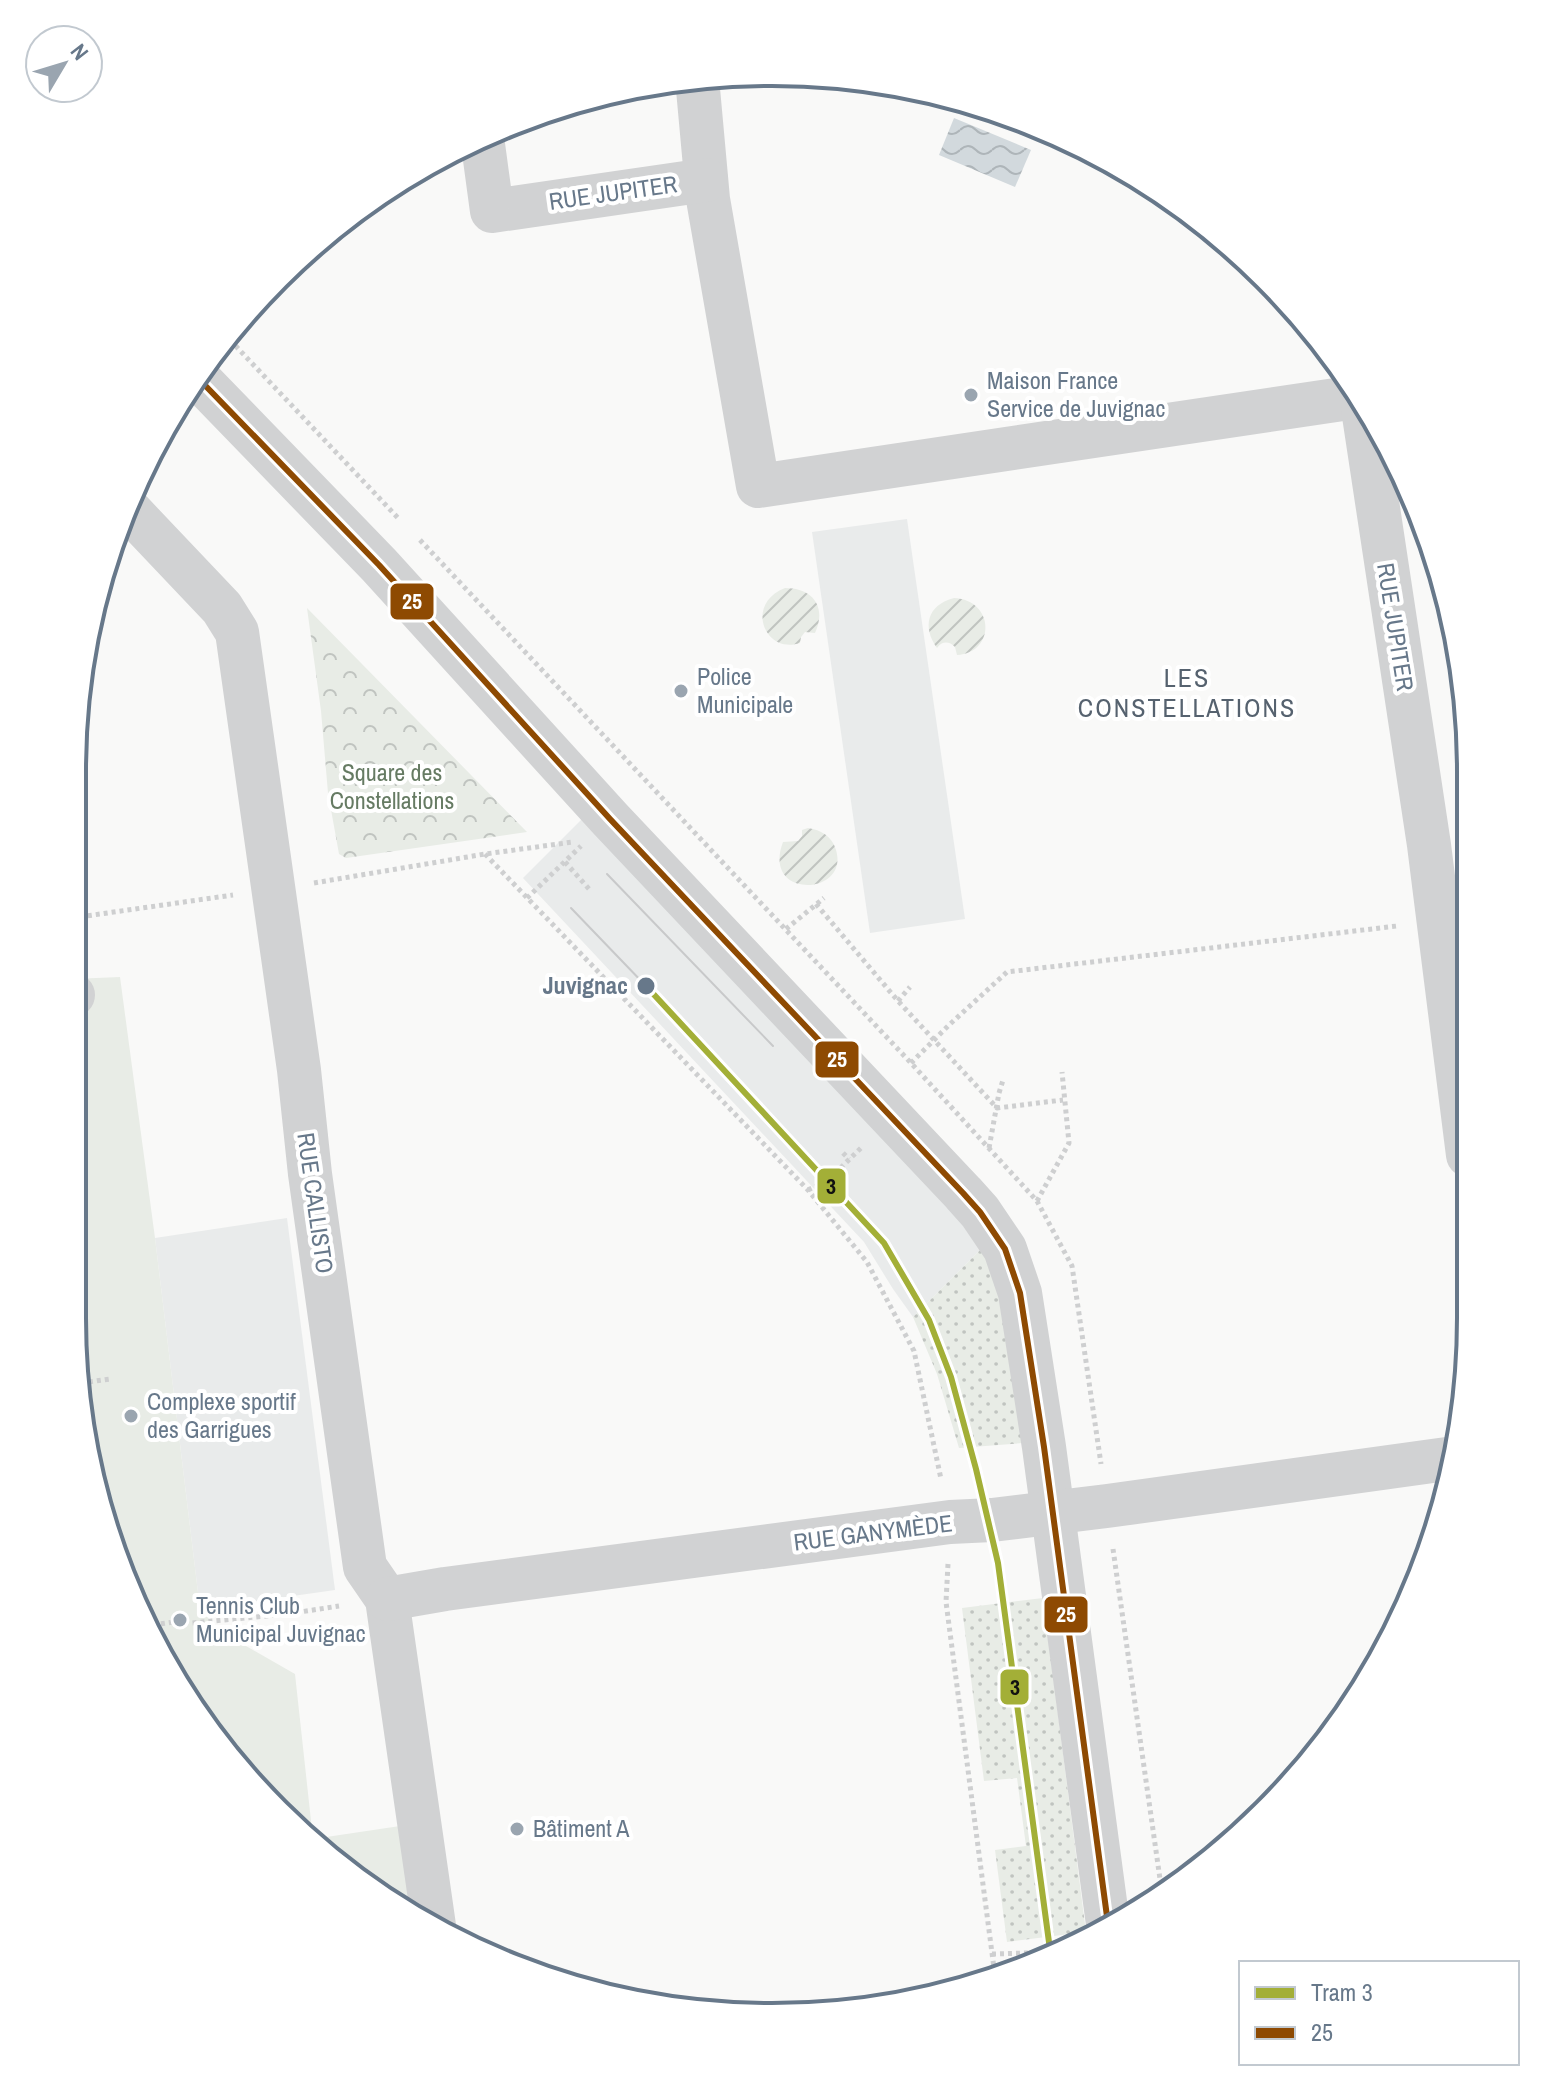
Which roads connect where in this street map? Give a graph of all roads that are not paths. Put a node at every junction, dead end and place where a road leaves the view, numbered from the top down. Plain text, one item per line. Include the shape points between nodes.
1 (698, 90) edge
2 (484, 150) edge
3 (706, 180) junction
4 (206, 386) edge
5 (1346, 399) edge
6 (1368, 435) edge
7 (135, 516) edge
8 (1448, 842) edge
9 (1457, 1044) edge
10 (1442, 1460) edge
11 (1052, 1512) junction
12 (387, 1599) junction
13 (432, 1913) edge
14 (1107, 1915) edge

1 - 3 street, RUE JUPITER
2 - 3 street, RUE JUPITER via 492,211
3 - 5 street via 758,486
4 - 11 street via 379,565 980,1212 1005,1249 1020,1293
6 - 8 street, RUE JUPITER
7 - 12 street, RUE CALLISTO via 222,608 237,632 365,1567
8 - 9 street, RUE JUPITER via 1438,921
10 - 11 street, RUE GANYMÈDE
11 - 12 street, RUE GANYMÈDE
11 - 14 street
12 - 13 street, RUE CALLISTO

